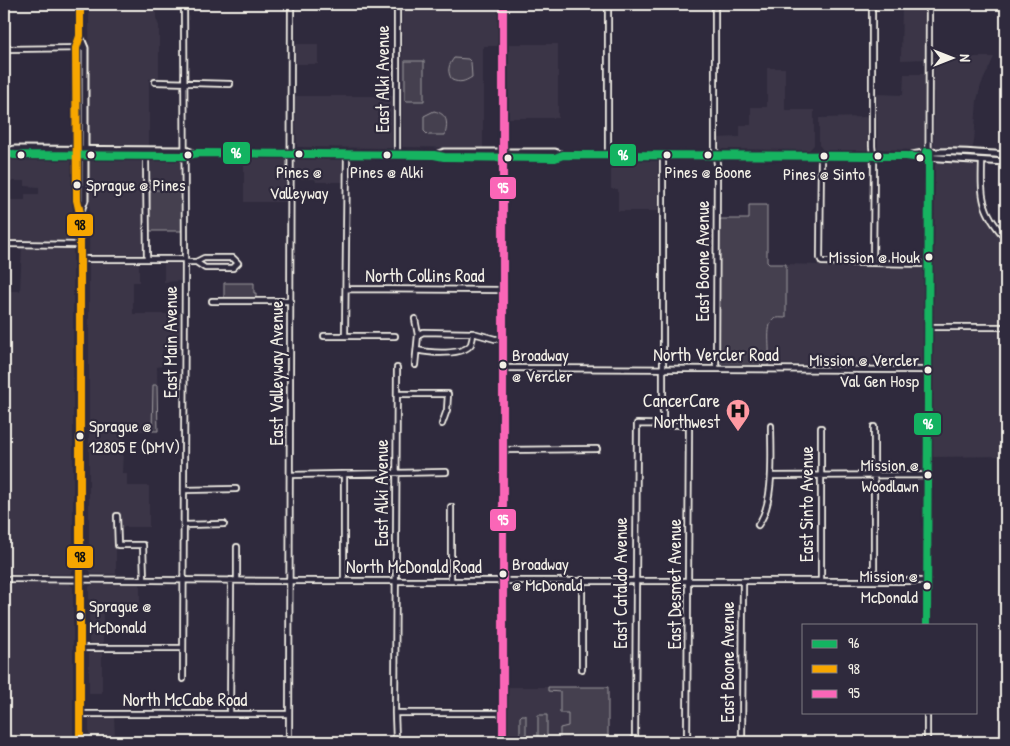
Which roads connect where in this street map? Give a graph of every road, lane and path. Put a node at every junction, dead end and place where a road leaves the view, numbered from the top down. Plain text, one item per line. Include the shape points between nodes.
1 (5, 4) edge
2 (80, 4) edge
3 (184, 4) edge
4 (291, 4) edge
5 (397, 4) edge
6 (503, 4) edge
7 (608, 4) edge
8 (715, 4) edge
9 (872, 4) edge
10 (929, 4) edge
11 (80, 36) junction
12 (4, 40) edge
13 (76, 48) junction
14 (85, 48) junction
15 (5, 49) junction
16 (154, 82) dead end
17 (184, 83) junction
18 (230, 84) dead end
19 (5, 152) edge
20 (76, 152) junction
21 (929, 152) junction
22 (85, 153) junction
23 (185, 153) junction
24 (291, 154) junction
25 (347, 154) junction
26 (397, 154) junction
27 (503, 155) junction
28 (146, 156) junction
29 (608, 156) junction
30 (663, 156) junction
31 (716, 156) junction
32 (821, 156) junction
33 (873, 156) junction
34 (906, 156) junction
35 (929, 158) junction
36 (1006, 159) edge
37 (982, 161) junction
38 (80, 213) junction
39 (1006, 239) edge
40 (80, 245) junction
41 (80, 259) junction
42 (146, 259) junction
43 (185, 260) junction
44 (196, 262) junction
45 (874, 264) junction
46 (928, 264) junction
47 (346, 289) junction
48 (504, 290) junction
49 (212, 301) dead end
50 (291, 301) junction
51 (414, 319) dead end
52 (1002, 327) dead end
53 (928, 328) junction
54 (474, 333) junction
55 (345, 335) junction
56 (418, 335) junction
57 (324, 336) dead end
58 (395, 336) dead end
59 (504, 339) junction
60 (417, 350) junction
61 (415, 364) dead end
62 (396, 368) dead end
63 (504, 368) junction
64 (662, 369) junction
65 (716, 369) junction
66 (928, 370) junction
67 (397, 394) junction
68 (442, 424) dead end
69 (662, 425) junction
70 (771, 426) dead end
71 (821, 428) dead end
72 (874, 428) dead end
73 (503, 450) junction
74 (597, 450) dead end
75 (446, 472) dead end
76 (344, 474) junction
77 (395, 474) junction
78 (290, 475) junction
79 (821, 475) junction
80 (874, 475) junction
81 (927, 475) junction
82 (771, 476) junction
83 (236, 489) dead end
84 (184, 490) junction
85 (451, 507) dead end
86 (117, 516) dead end
87 (224, 524) dead end
88 (184, 525) junction
89 (758, 525) dead end
90 (236, 547) dead end
91 (4, 579) edge
92 (80, 579) junction
93 (144, 580) junction
94 (183, 580) junction
95 (231, 580) junction
96 (237, 580) junction
97 (396, 580) junction
98 (451, 580) junction
99 (582, 580) junction
100 (290, 581) junction
101 (344, 581) junction
102 (503, 581) junction
103 (635, 581) junction
104 (689, 581) junction
105 (821, 581) junction
106 (874, 581) junction
107 (927, 581) junction
108 (743, 582) junction
109 (927, 624) edge
110 (80, 648) junction
111 (183, 648) junction
112 (582, 669) dead end
113 (183, 680) dead end
114 (395, 713) junction
115 (503, 713) junction
116 (80, 714) junction
117 (230, 714) junction
118 (289, 714) junction
119 (927, 714) edge
120 (397, 740) edge
121 (80, 742) edge
122 (289, 742) edge
123 (503, 742) edge
124 (634, 742) edge
125 (687, 742) edge
126 (742, 742) edge
127 (927, 742) edge

1 - 12 street
2 - 11 main road
3 - 17 street, East Main Avenue
4 - 24 street, East Valleyway Avenue
5 - 26 street, East Alki Avenue
6 - 27 main road
7 - 29 street
8 - 31 street, East Boone Avenue
9 - 33 street
10 - 21 street
11 - 13 main road
11 - 14 main road
12 - 15 street
13 - 14 street
13 - 15 street
13 - 20 main road
14 - 22 main road
15 - 19 street
16 - 17 street
17 - 18 street
17 - 23 street, East Main Avenue
19 - 20 main road via 14,149
19 - 40 street via 5,244
20 - 22 main road
20 - 38 main road
21 - 34 main road
21 - 35 street
21 - 36 main road
22 - 23 main road
22 - 28 main road
22 - 38 main road via 84,200
23 - 24 main road
23 - 28 main road
23 - 43 street, East Main Avenue
24 - 25 main road
24 - 50 street, East Valleyway Avenue
25 - 26 main road
25 - 47 street
26 - 27 main road
27 - 29 main road via 555,152
27 - 48 main road
28 - 42 street
29 - 30 main road
30 - 31 main road
30 - 64 street
31 - 32 main road
31 - 65 street, East Boone Avenue
32 - 33 main road
32 - 45 street via 820,258 822,262
33 - 34 main road
33 - 45 street
34 - 35 main road
35 - 37 main road
35 - 46 street
36 - 37 main road
37 - 39 street via 984,204
38 - 40 main road
40 - 41 main road
41 - 42 street
41 - 92 main road
42 - 43 street
43 - 44 street
43 - 84 street, East Main Avenue
44 - 44 street via 204,258 233,258 238,263 233,268 204,268
45 - 46 street
46 - 53 street
47 - 48 street, North Collins Road
47 - 55 street
48 - 59 main road
49 - 50 street
50 - 78 street, East Valleyway Avenue
51 - 56 street
52 - 53 street
53 - 66 street
54 - 56 street via 423,332
54 - 59 street
54 - 60 street via 470,345 464,350
55 - 57 street
55 - 58 street
56 - 60 street
59 - 63 main road
60 - 61 street
62 - 67 street, East Alki Avenue
63 - 64 street, North Vercler Road
63 - 73 main road
64 - 65 street, North Vercler Road
64 - 69 street
65 - 66 street, North Vercler Road
66 - 81 street
67 - 68 street via 448,394
67 - 77 street, East Alki Avenue
69 - 103 street, East Cataldo Avenue via 637,424
69 - 104 street, East Desmet Avenue via 689,425
70 - 82 street
71 - 79 street, East Sinto Avenue
72 - 80 street
73 - 74 street
73 - 102 main road
75 - 77 street
76 - 77 street
76 - 78 street
76 - 101 street
77 - 97 street, East Alki Avenue
78 - 100 street, East Valleyway Avenue
79 - 80 street
79 - 82 street
79 - 105 street, East Sinto Avenue
80 - 81 street
80 - 106 street
81 - 107 street
82 - 89 street via 768,498
83 - 84 street
84 - 88 street, East Main Avenue
85 - 98 street
86 - 93 street via 118,545 143,545
87 - 88 street
88 - 94 street, East Main Avenue
90 - 96 street
91 - 92 street, North McDonald Road
92 - 93 street, North McDonald Road
92 - 110 main road
93 - 94 street, North McDonald Road
94 - 95 street, North McDonald Road
94 - 111 street, East Main Avenue
95 - 96 street, North McDonald Road
95 - 117 street
96 - 100 street, North McDonald Road
97 - 98 street, North McDonald Road
97 - 101 street, North McDonald Road
97 - 114 street, East Alki Avenue
98 - 102 street, North McDonald Road
99 - 102 street, North McDonald Road
99 - 103 street, North McDonald Road
99 - 112 street
100 - 101 street, North McDonald Road
100 - 118 street, East Valleyway Avenue
102 - 115 main road
103 - 104 street, North McDonald Road
103 - 124 street, East Cataldo Avenue
104 - 108 street, North McDonald Road
104 - 125 street, East Desmet Avenue
105 - 106 street, North McDonald Road
105 - 108 street, North McDonald Road
106 - 107 street, North McDonald Road
107 - 109 street
108 - 126 street, East Boone Avenue
110 - 111 street
110 - 116 main road
111 - 113 street, East Main Avenue
114 - 115 street
114 - 120 street, East Alki Avenue
115 - 123 main road
116 - 117 street, North McCabe Road
116 - 121 main road
117 - 118 street, North McCabe Road
118 - 122 street, East Valleyway Avenue
119 - 127 street

